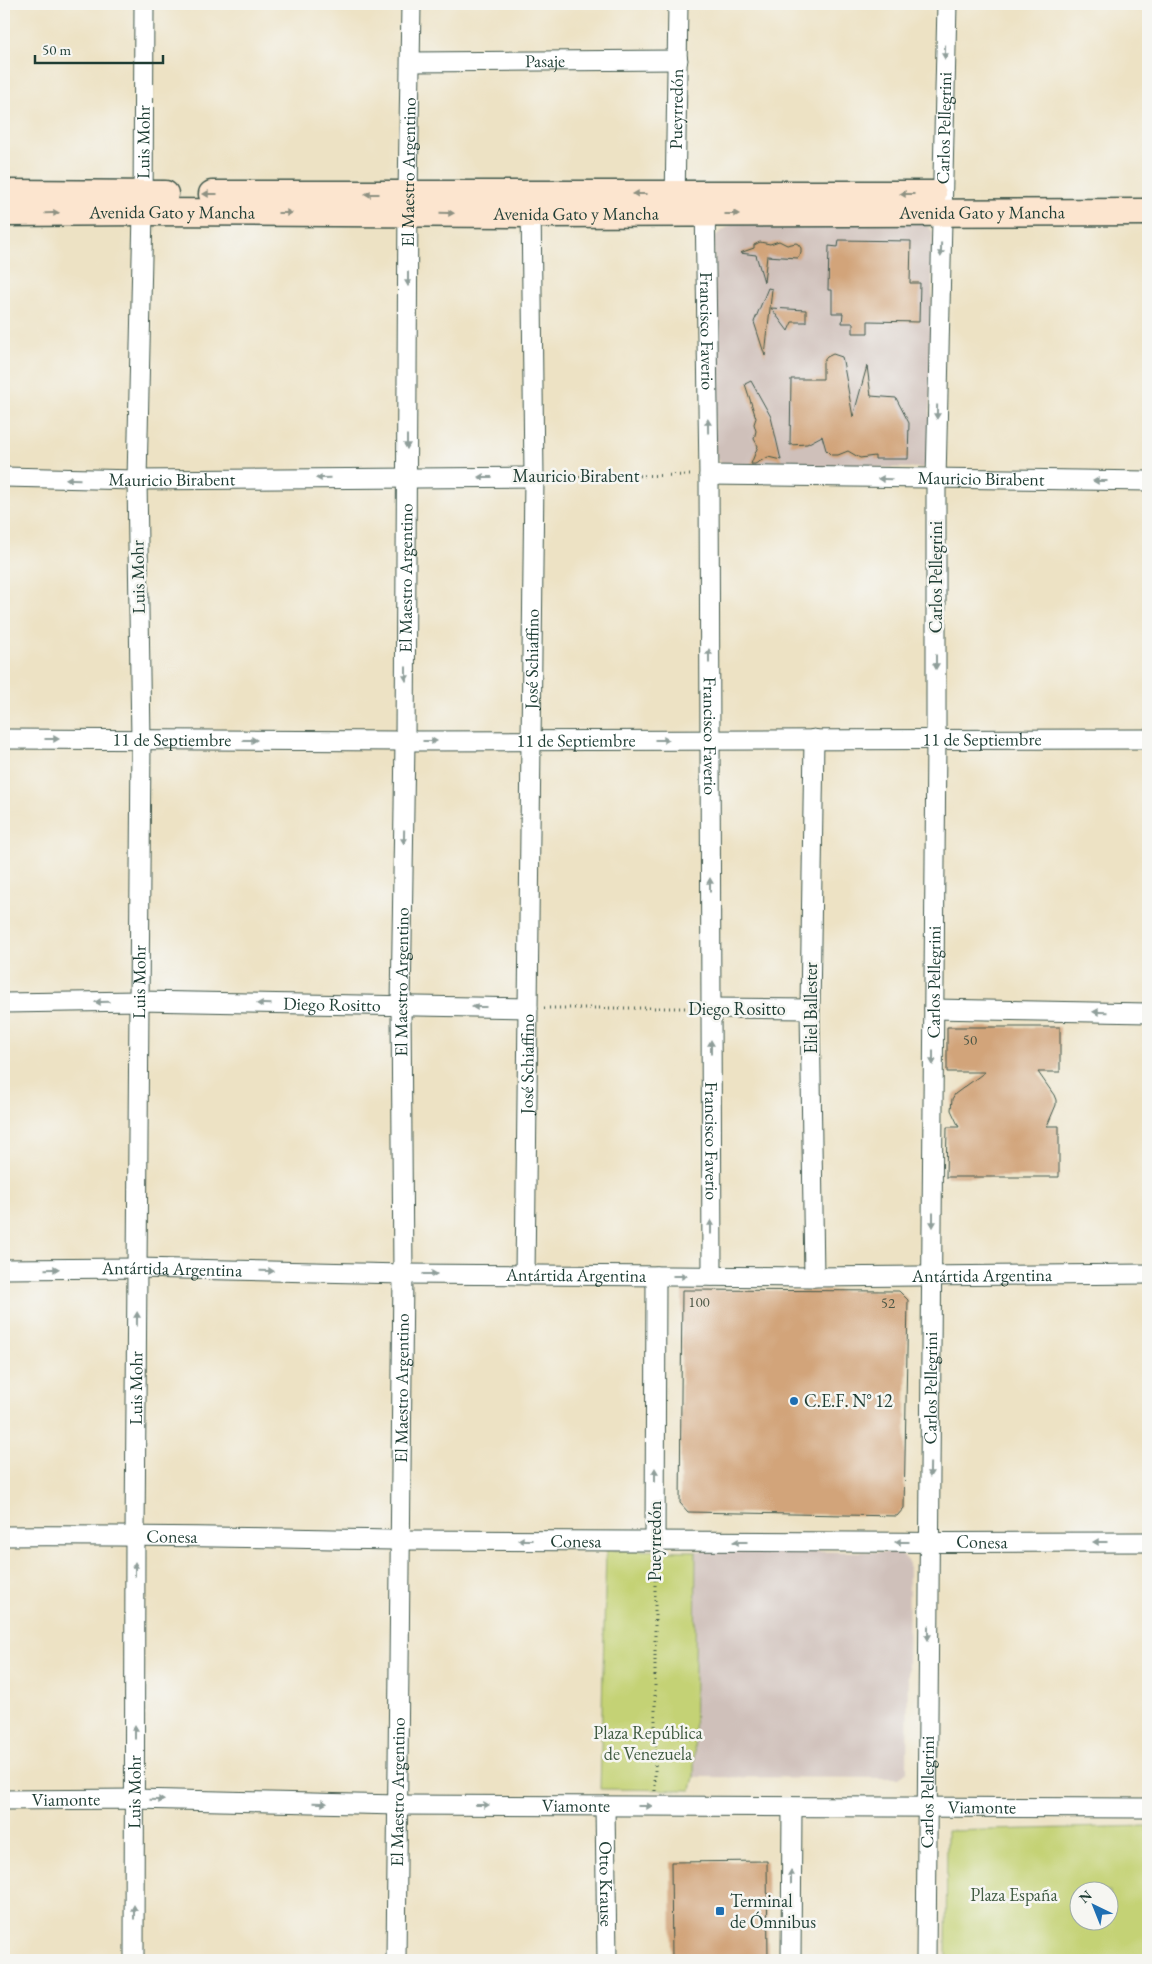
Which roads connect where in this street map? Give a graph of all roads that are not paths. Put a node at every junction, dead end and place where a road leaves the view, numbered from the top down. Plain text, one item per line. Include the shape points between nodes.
1 (144, 4) edge
2 (411, 4) edge
3 (678, 4) edge
4 (946, 4) edge
5 (678, 60) junction
6 (411, 62) junction
7 (4, 193) edge
8 (1148, 194) edge
9 (142, 203) junction
10 (942, 203) junction
11 (408, 204) junction
12 (531, 204) junction
13 (675, 204) junction
14 (705, 204) junction
15 (1148, 212) edge
16 (4, 214) edge
17 (708, 475) junction
18 (4, 477) edge
19 (407, 477) junction
20 (534, 477) junction
21 (137, 480) junction
22 (936, 480) junction
23 (1148, 482) edge
24 (4, 739) edge
25 (814, 739) junction
26 (936, 739) junction
27 (1148, 739) edge
28 (141, 740) junction
29 (531, 740) junction
30 (710, 740) junction
31 (405, 741) junction
32 (139, 1001) junction
33 (4, 1003) edge
34 (402, 1007) junction
35 (528, 1008) junction
36 (711, 1008) junction
37 (810, 1009) junction
38 (934, 1009) junction
39 (1148, 1013) edge
40 (137, 1268) junction
41 (4, 1269) edge
42 (403, 1274) junction
43 (1148, 1274) edge
44 (524, 1275) junction
45 (932, 1275) junction
46 (656, 1276) junction
47 (712, 1276) junction
48 (814, 1277) junction
49 (134, 1535) junction
50 (4, 1536) edge
51 (399, 1540) junction
52 (655, 1541) junction
53 (1148, 1542) edge
54 (929, 1543) junction
55 (135, 1799) junction
56 (4, 1800) edge
57 (398, 1805) junction
58 (605, 1806) junction
59 (792, 1807) junction
60 (926, 1808) junction
61 (1148, 1808) edge
62 (134, 1960) edge
63 (396, 1960) edge
64 (606, 1960) edge
65 (791, 1960) edge
66 (926, 1960) edge

1 - 9 street, Luis Mohr
2 - 6 street, El Maestro Argentino
3 - 5 street, Pueyrredón
4 -> 10 street, Carlos Pellegrini
5 - 6 street, Pasaje
5 - 13 street, Pueyrredón
6 - 11 street, El Maestro Argentino
7 - 9 main road, Avenida Gato y Mancha
8 - 10 main road, Avenida Gato y Mancha
9 - 11 main road, Avenida Gato y Mancha
16 -> 9 main road, Avenida Gato y Mancha
9 - 21 street, Luis Mohr
10 - 14 main road, Avenida Gato y Mancha
10 - 15 main road, Avenida Gato y Mancha
10 -> 22 street, Carlos Pellegrini
11 - 12 main road, Avenida Gato y Mancha
11 -> 19 street, El Maestro Argentino
12 - 13 main road, Avenida Gato y Mancha
12 - 20 street, José Schiaffino
13 - 14 main road, Avenida Gato y Mancha
17 -> 14 street, Francisco Faverio
22 -> 17 street, Mauricio Birabent
30 -> 17 street, Francisco Faverio
21 -> 18 street, Mauricio Birabent
20 -> 19 street, Mauricio Birabent
19 -> 21 street, Mauricio Birabent
19 -> 31 street, El Maestro Argentino
20 - 29 street, José Schiaffino
21 - 28 street, Luis Mohr
23 -> 22 street, Mauricio Birabent
22 -> 26 street, Carlos Pellegrini
24 -> 28 street, 11 de Septiembre
25 - 26 street, 11 de Septiembre
25 - 30 street, 11 de Septiembre
25 - 37 street, Eliel Ballester
26 - 27 street, 11 de Septiembre
26 - 38 street, Carlos Pellegrini
28 -> 31 street, 11 de Septiembre
28 - 32 street, Luis Mohr
29 -> 30 street, 11 de Septiembre
31 -> 29 street, 11 de Septiembre
29 - 35 street, José Schiaffino
36 -> 30 street, Francisco Faverio
31 -> 34 street, El Maestro Argentino
32 -> 33 street, Diego Rositto
34 -> 32 street, Diego Rositto
32 - 40 street, Luis Mohr
35 -> 34 street, Diego Rositto
34 - 42 street, El Maestro Argentino
35 - 44 street, José Schiaffino
36 - 37 street, Diego Rositto
47 -> 36 street, Francisco Faverio
37 - 48 street, Eliel Ballester
39 -> 38 street
38 -> 45 street, Carlos Pellegrini
41 -> 40 street, Antártida Argentina
40 -> 42 street, Antártida Argentina
49 -> 40 street, Luis Mohr
42 -> 44 street, Antártida Argentina
42 - 51 street, El Maestro Argentino
43 - 45 street, Antártida Argentina
44 - 46 street, Antártida Argentina
45 - 48 street, Antártida Argentina
45 -> 54 street, Carlos Pellegrini
46 -> 47 street, Antártida Argentina
52 -> 46 street, Pueyrredón
47 - 48 street, Antártida Argentina
49 - 50 street, Conesa
49 - 51 street, Conesa
55 -> 49 street, Luis Mohr
52 -> 51 street, Conesa
51 - 57 street, El Maestro Argentino
54 -> 52 street, Conesa
53 -> 54 street, Conesa
54 -> 60 street, Carlos Pellegrini
55 - 56 street, Viamonte
55 -> 57 street, Viamonte
62 -> 55 street, Luis Mohr
57 -> 58 street, Viamonte
57 - 63 street, El Maestro Argentino
58 -> 59 street, Viamonte
58 - 64 street, Otto Krause
59 - 60 street, Viamonte
65 -> 59 street
60 - 61 street, Viamonte
60 - 66 street, Carlos Pellegrini

